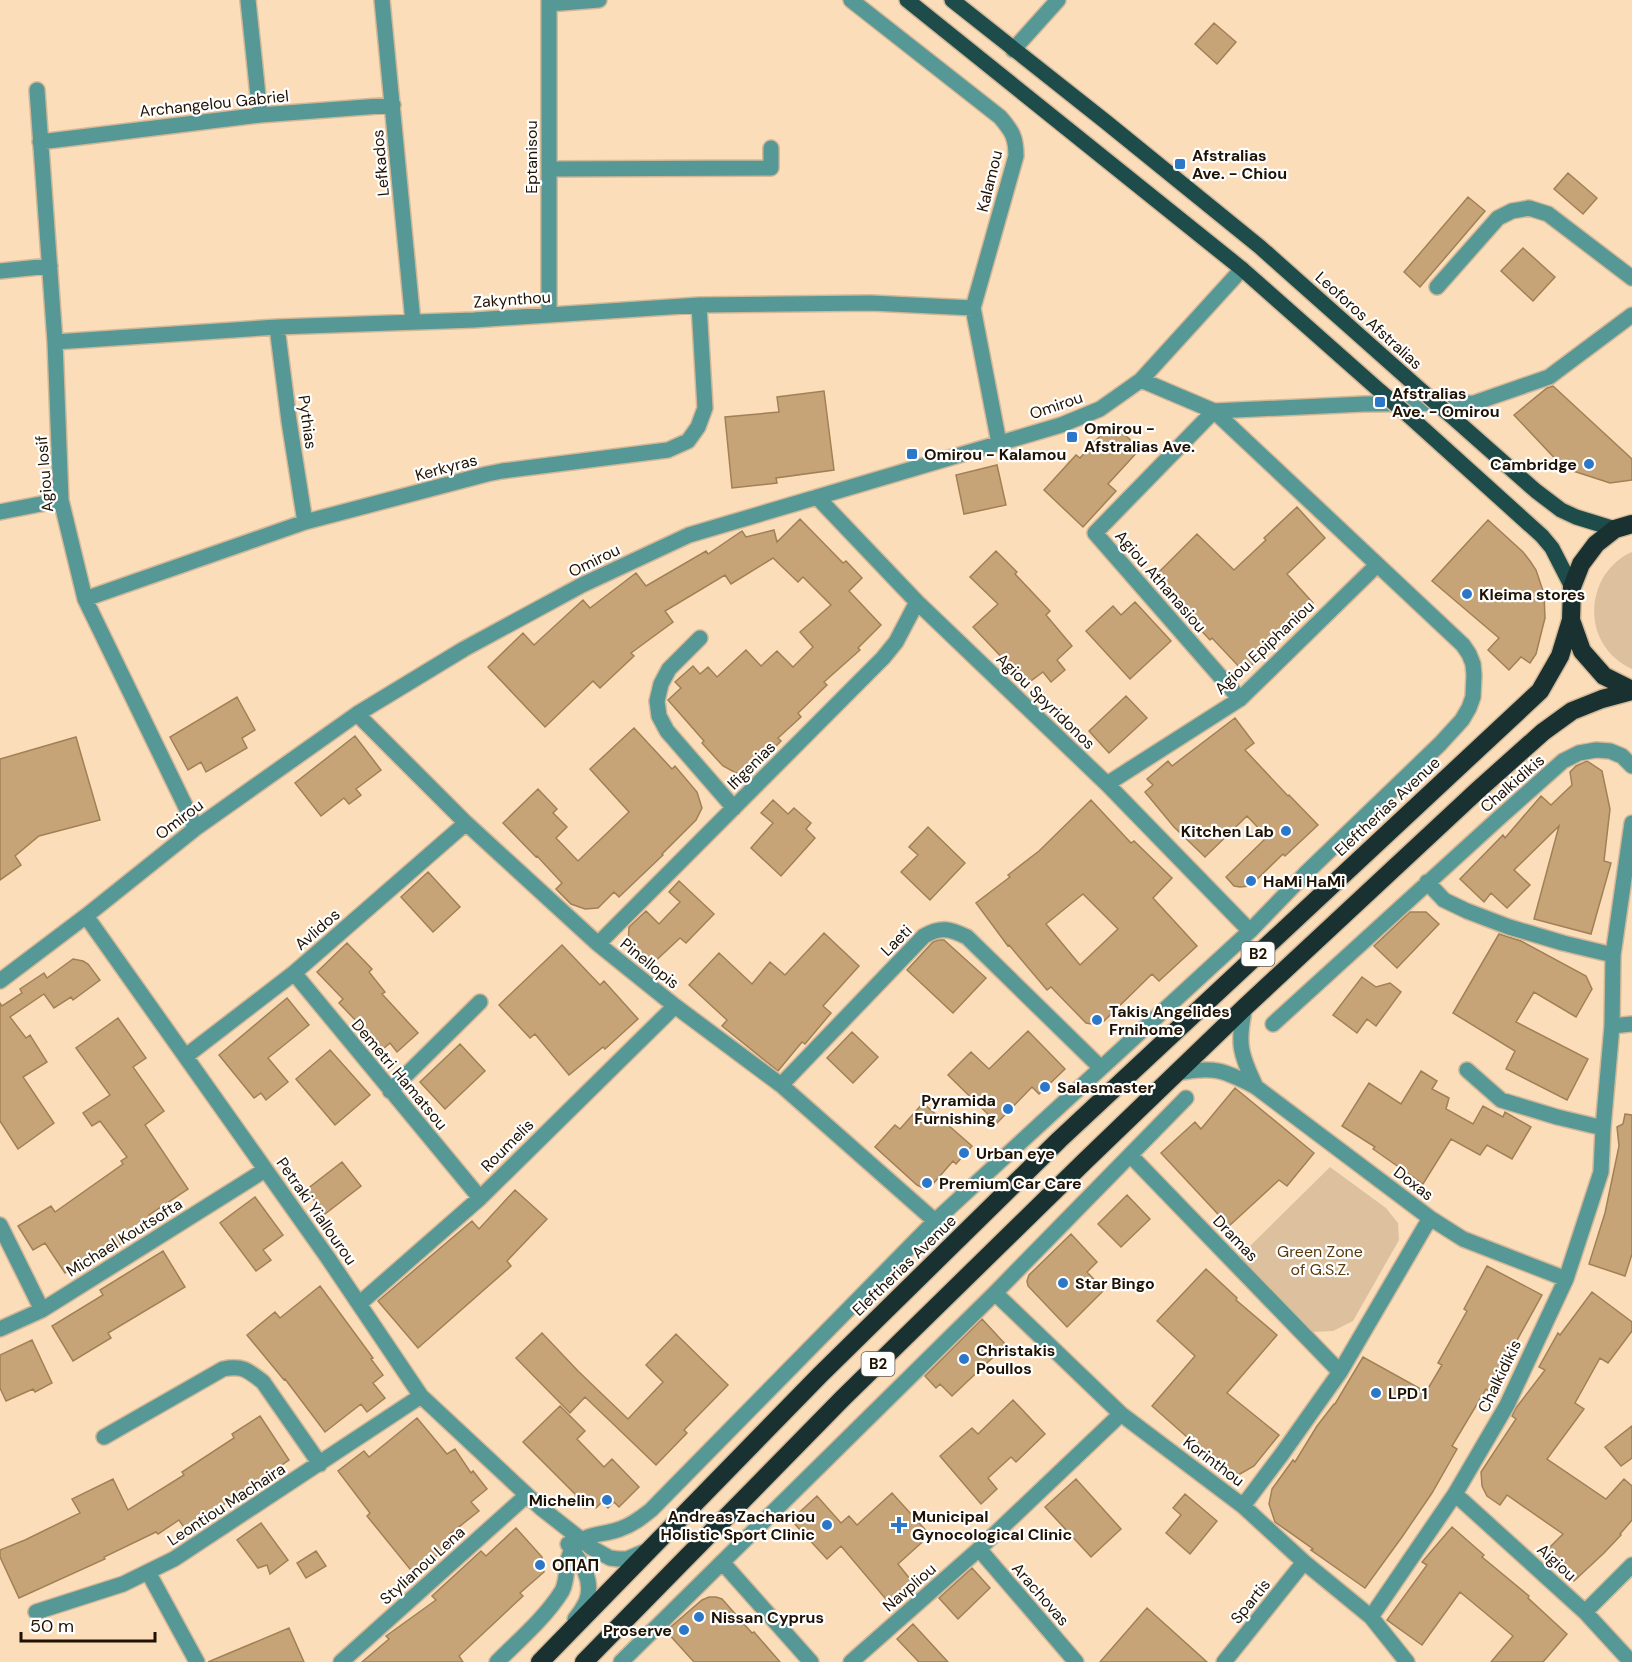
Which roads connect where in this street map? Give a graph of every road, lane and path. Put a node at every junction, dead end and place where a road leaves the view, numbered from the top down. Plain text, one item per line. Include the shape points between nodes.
1 (248, 0) edge
2 (382, 0) edge
3 (599, 0) edge
4 (851, 0) edge
5 (907, 0) edge
6 (952, 0) edge
7 (1058, 0) edge
8 (549, 2) edge
9 (1013, 50) junction
10 (37, 90) dead end
11 (393, 105) junction
12 (260, 115) junction
13 (40, 142) junction
14 (771, 148) dead end
15 (549, 169) junction
16 (50, 266) junction
17 (1242, 269) junction
18 (0, 271) edge
19 (1632, 278) edge
20 (1437, 287) dead end
21 (699, 305) junction
22 (973, 308) junction
23 (549, 315) junction
24 (1632, 315) edge
25 (413, 322) junction
26 (277, 327) junction
27 (55, 342) junction
28 (1141, 380) junction
29 (1214, 411) junction
30 (999, 443) junction
31 (817, 497) junction
32 (61, 500) junction
33 (0, 512) edge
34 (305, 522) junction
35 (1623, 527) edge
36 (1377, 565) junction
37 (1572, 587) junction
38 (86, 599) junction
39 (917, 602) junction
40 (1571, 620) junction
41 (700, 638) dead end
42 (1632, 691) edge
43 (1240, 699) junction
44 (357, 714) junction
45 (1632, 766) edge
46 (1107, 784) junction
47 (734, 808) junction
48 (466, 823) junction
49 (1632, 823) edge
50 (196, 828) junction
51 (1428, 882) junction
52 (86, 916) junction
53 (1250, 931) junction
54 (598, 944) junction
55 (1613, 955) junction
56 (294, 973) junction
57 (0, 981) edge
58 (480, 1002) dead end
59 (675, 1006) junction
60 (1245, 1007) junction
61 (1273, 1024) dead end
62 (1632, 1024) edge
63 (1612, 1026) junction
64 (186, 1056) junction
65 (1101, 1068) junction
66 (1467, 1070) dead end
67 (1178, 1072) junction
68 (782, 1085) junction
69 (1256, 1087) junction
70 (390, 1091) junction
71 (1186, 1098) dead end
72 (1603, 1128) junction
73 (1131, 1156) junction
74 (265, 1170) junction
75 (480, 1198) junction
76 (1430, 1218) junction
77 (935, 1221) junction
78 (0, 1225) edge
79 (1566, 1279) junction
80 (995, 1293) junction
81 (359, 1304) junction
82 (42, 1310) junction
83 (0, 1329) edge
84 (1340, 1372) junction
85 (421, 1396) junction
86 (1121, 1414) junction
87 (104, 1437) dead end
88 (320, 1464) junction
89 (1455, 1494) junction
90 (527, 1495) junction
91 (1243, 1506) junction
92 (577, 1545) junction
93 (652, 1549) junction
94 (979, 1549) junction
95 (722, 1562) junction
96 (1304, 1562) junction
97 (1632, 1565) edge
98 (148, 1572) junction
99 (36, 1612) dead end
100 (1585, 1612) junction
101 (1371, 1617) junction
102 (562, 1639) junction
103 (197, 1662) edge
104 (341, 1662) edge
105 (496, 1662) edge
106 (540, 1662) edge
107 (584, 1662) edge
108 (621, 1662) edge
109 (811, 1662) edge
110 (851, 1662) edge
111 (1076, 1662) edge
112 (1224, 1662) edge
113 (1407, 1662) edge
114 (1631, 1662) edge

1 - 12 street
2 - 11 street, Lefkados
3 - 8 street
4 - 22 street, Kalamou via 1000,117 1016,142 1016,156
5 - 17 main road
6 - 9 main road
7 - 9 street
8 - 15 street, Eptanisou
9 - 35 main road, Leoforos Afstralias, bridge via 1260,247 1536,491 1576,517
10 - 13 street, Agiou Iosif
11 - 12 street, Archangelou Gabriel
11 - 25 street, Lefkados
12 - 13 street, Archangelou Gabriel
13 - 16 street, Agiou Iosif
14 - 15 street via 771,168
15 - 23 street, Eptanisou
16 - 18 street
16 - 27 street, Agiou Iosif
17 - 28 street, Omirou
17 - 37 main road, bridge via 1542,536
19 - 20 street via 1548,214 1528,208 1498,218
21 - 22 street, Zakynthou via 871,303
21 - 23 street, Zakynthou
21 - 34 street, Kerkyras via 705,408 688,441 668,450 502,471
22 - 30 street, Kalamou
23 - 25 street, Zakynthou
24 - 29 street via 1549,377 1474,403
25 - 26 street, Zakynthou
26 - 27 street, Zakynthou
26 - 34 street, Pythias
27 - 32 street, Agiou Iosif
28 - 29 street
28 - 30 street, Omirou via 1100,409
29 - 36 street
29 - 43 street, Agiou Athanasiou via 1095,533
30 - 31 street, Omirou
31 - 39 street, Agiou Spyridonos
31 - 44 street, Omirou via 689,536 582,585 464,649
32 - 33 street
32 - 38 street, Agiou Iosif
34 - 38 street, Kerkyras
35 - 37 highway, B2 via 1596,544 1581,564
36 - 43 street, Agiou Epiphaniou
36 - 53 street via 1463,645 1473,664 1473,697 1462,720 1440,744
37 - 40 highway, B2
38 - 50 street, Agiou Iosif
39 - 46 street, Agiou Spyridonos
39 - 47 street, Ifigenias via 889,651
40 - 42 highway, B2 via 1582,651 1604,676
40 - 93 highway, Eleftherias Avenue / B2 via 1560,656 1540,692 1059,1140 820,1375
41 - 47 street via 669,669 660,684 658,716
42 - 60 highway, B2 via 1572,711 1543,732
43 - 46 street, Agiou Epiphaniou
44 - 48 street, Pinellopis
44 - 50 street, Omirou
45 - 51 street, Chalkidikis via 1610,751 1579,753 1563,761
46 - 53 street, Agiou Spyridonos
47 - 54 street, Ifigenias
48 - 54 street, Pinellopis
48 - 56 street, Avlidos
49 - 55 street, Chalkidikis
50 - 52 street, Omirou
51 - 55 street via 1444,900 1467,912
51 - 61 street, Chalkidikis
52 - 57 street, Omirou
52 - 64 street, Petraki Yiallourou
53 - 65 street
54 - 59 street, Pinellopis
55 - 63 street, Chalkidikis
56 - 64 street, Avlidos
56 - 70 street, Demetri Hamatsou
58 - 70 street
59 - 68 street, Pinellopis
59 - 75 street, Roumelis
60 - 67 highway, B2
60 - 69 street, Doxas via 1240,1043
62 - 63 street
63 - 72 street, Chalkidikis
64 - 74 street, Petraki Yiallourou
65 - 68 street, Laeti via 967,937 943,929 924,936
65 - 77 street
66 - 72 street via 1501,1100
67 - 69 street, Doxas via 1224,1071
67 - 107 highway, B2 via 843,1398
68 - 77 street, Pinellopis
69 - 76 street, Doxas
70 - 75 street, Demetri Hamatsou
71 - 73 street
72 - 79 street, Chalkidikis via 1601,1172
73 - 80 street
73 - 84 street, Dramas
74 - 81 street, Petraki Yiallourou
74 - 82 street, Michael Koutsofta
75 - 81 street, Roumelis
76 - 79 street, Doxas via 1463,1239
76 - 84 street
77 - 92 street via 651,1510 626,1527 597,1533
78 - 82 street
79 - 89 street, Chalkidikis via 1507,1405
80 - 86 street, Korinthou
80 - 95 street
81 - 85 street, Petraki Yiallourou
82 - 83 street, Michael Koutsofta
84 - 91 street
85 - 88 street, Leontiou Machaira
85 - 90 street, Petraki Yiallourou
86 - 91 street, Korinthou
86 - 94 street, Navpliou
87 - 88 street via 223,1369 236,1366 263,1382
88 - 98 street, Leontiou Machaira
89 - 100 street, Aigiou
89 - 101 street, Chalkidikis
90 - 92 street, Petraki Yiallourou
90 - 104 street, Stylianou Lena
91 - 96 street, Korinthou
92 - 93 street, Petraki Yiallourou via 618,1559
92 - 102 street, Petraki Yiallourou via 589,1581 588,1596
92 - 105 street via 569,1559 562,1590
93 - 102 highway, Eleftherias Avenue / B2
94 - 110 street, Navpliou
94 - 111 street, Arachovas
95 - 108 street
95 - 109 street
96 - 101 street, Korinthou
96 - 112 street, Spartis
97 - 100 street
98 - 99 street, Leontiou Machaira
98 - 103 street
100 - 114 street, Aigiou
101 - 113 street, Korinthou
102 - 106 highway, Eleftherias Avenue / B2

